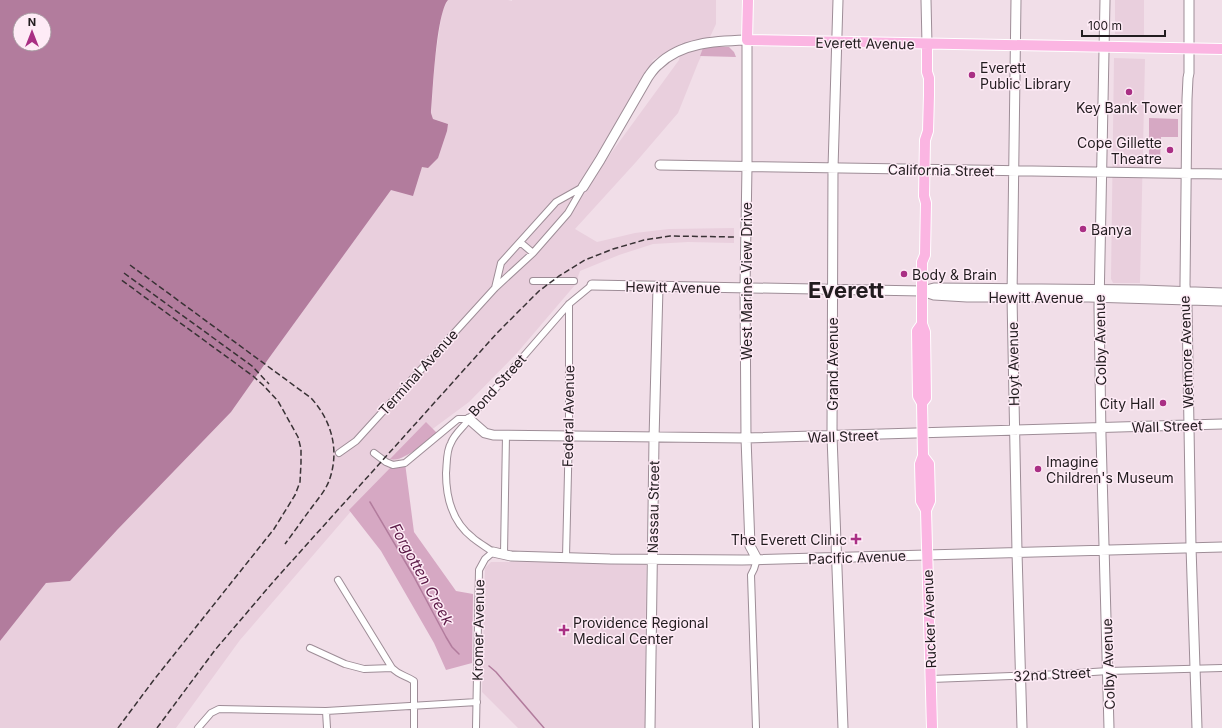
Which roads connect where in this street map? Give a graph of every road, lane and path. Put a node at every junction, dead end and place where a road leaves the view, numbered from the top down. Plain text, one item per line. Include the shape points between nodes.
1 (748, 0) edge
2 (838, 0) edge
3 (926, 0) edge
4 (1016, 0) edge
5 (1105, 0) edge
6 (1189, 0) edge
7 (747, 40) junction
8 (837, 42) junction
9 (926, 44) junction
10 (1016, 46) junction
11 (1104, 47) junction
12 (1188, 48) junction
13 (1222, 49) edge
14 (660, 165) dead end
15 (747, 166) junction
16 (833, 168) junction
17 (924, 169) junction
18 (1014, 171) junction
19 (1101, 172) junction
20 (1186, 174) junction
21 (1222, 174) edge
22 (583, 187) junction
23 (520, 242) junction
24 (533, 253) junction
25 (533, 281) dead end
26 (574, 281) dead end
27 (592, 285) joint
28 (658, 287) junction
29 (495, 288) junction
30 (745, 288) junction
31 (832, 290) junction
32 (922, 291) junction
33 (1012, 293) junction
34 (1222, 293) edge
35 (1099, 294) junction
36 (1186, 296) junction
37 (1222, 301) edge
38 (569, 304) junction
39 (469, 419) junction
40 (1222, 424) edge
41 (1188, 425) junction
42 (1101, 428) junction
43 (1015, 430) junction
44 (923, 433) junction
45 (506, 435) junction
46 (569, 436) junction
47 (832, 436) junction
48 (654, 437) junction
49 (746, 438) junction
50 (339, 453) dead end
51 (374, 453) dead end
52 (1222, 547) edge
53 (1191, 548) junction
54 (1105, 550) junction
55 (493, 552) junction
56 (1017, 552) junction
57 (504, 554) junction
58 (927, 555) junction
59 (566, 557) junction
60 (837, 557) junction
61 (652, 559) junction
62 (757, 560) junction
63 (338, 580) dead end
64 (310, 648) dead end
65 (392, 668) junction
66 (1222, 668) edge
67 (1195, 669) junction
68 (1108, 671) junction
69 (1021, 676) junction
70 (931, 678) junction
71 (476, 702) junction
72 (415, 705) junction
73 (326, 711) junction
74 (198, 728) edge
75 (327, 728) edge
76 (414, 728) edge
77 (476, 728) edge
78 (650, 728) edge
79 (756, 728) edge
80 (843, 728) edge
81 (932, 728) edge
82 (1022, 728) edge
83 (1109, 728) edge
84 (1197, 728) edge

1 - 7 main road, West Marine View Drive
2 - 8 street, Grand Avenue
3 - 9 street, Rucker Avenue
4 - 10 street, Hoyt Avenue
5 - 11 street, Colby Avenue
6 - 12 street, Wetmore Avenue
7 - 8 main road, Everett Avenue
7 - 15 street, West Marine View Drive
7 - 22 street, Everett Avenue via 712,42 685,48 658,65 648,77
8 - 9 main road, Everett Avenue
8 - 16 street, Grand Avenue
9 - 10 main road, Everett Avenue
9 - 17 main road, Rucker Avenue via 929,95
10 - 11 main road, Everett Avenue
10 - 18 street, Hoyt Avenue
11 - 12 main road, Everett Avenue
11 - 19 street, Colby Avenue
12 - 13 main road, Everett Avenue
12 - 20 street, Wetmore Avenue
14 - 15 street, California Street
15 - 16 street, California Street
15 - 30 street, West Marine View Drive
16 - 17 street, California Street
16 - 31 street, Grand Avenue
17 - 18 street, California Street
17 - 32 main road, Rucker Avenue via 924,196 920,203 919,255 922,262
18 - 19 street, California Street
18 - 33 street, Hoyt Avenue
19 - 20 street, California Street
19 - 35 street, Colby Avenue
20 - 21 street, California Street
20 - 36 street, Wetmore Avenue
22 - 23 street, Terminal Avenue via 556,202
22 - 24 street, Terminal Avenue via 568,212
23 - 24 street
23 - 29 street, Terminal Avenue via 501,263
24 - 29 street, Terminal Avenue
25 - 26 street
27 - 28 street, Hewitt Avenue
27 - 38 street
28 - 30 street, Hewitt Avenue
28 - 48 street, Nassau Street
29 - 50 street, Terminal Avenue via 356,440
30 - 31 street, Hewitt Avenue
30 - 49 street, West Marine View Drive
31 - 32 street, Hewitt Avenue
31 - 47 street, Grand Avenue
32 - 33 street, Hewitt Avenue via 934,288
32 - 44 main road, Rucker Avenue via 922,324 917,331 918,396 922,402
33 - 35 street, Hewitt Avenue
33 - 43 street, Hoyt Avenue
34 - 36 street, Hewitt Avenue
35 - 36 street, Hewitt Avenue
35 - 42 street, Colby Avenue
36 - 37 street, Hewitt Avenue
36 - 41 street, Wetmore Avenue
38 - 39 street, Bond Street
38 - 46 street, Federal Avenue
39 - 45 street, Wall Street via 486,433
39 - 51 street, Bond Street via 458,419 405,463 393,465
39 - 55 street via 450,444 447,462 448,495 451,510 460,525
40 - 41 street, Wall Street
41 - 42 street, Wall Street
41 - 53 street, Wetmore Avenue
42 - 43 street, Wall Street
42 - 54 street, Colby Avenue
43 - 44 street, Wall Street
43 - 56 street, Hoyt Avenue
44 - 47 street, Wall Street
44 - 58 main road, Rucker Avenue via 923,456 928,464 930,501 926,510
45 - 46 street, Wall Street
45 - 57 street
46 - 48 street, Wall Street
46 - 59 street, Federal Avenue
47 - 49 street, Wall Street
47 - 60 street, Grand Avenue
48 - 49 street, Wall Street
48 - 61 street, Nassau Street
49 - 62 street, West Marine View Drive via 750,546
52 - 53 street, Pacific Avenue
53 - 54 street, Pacific Avenue
53 - 67 street, Wetmore Avenue
54 - 56 street, Pacific Avenue
54 - 68 street, Colby Avenue
55 - 57 street, Pacific Avenue
55 - 71 street, Kromer Avenue via 485,559 479,570
56 - 58 street, Pacific Avenue
56 - 69 street, Hoyt Avenue
57 - 59 street, Pacific Avenue
58 - 60 street, Pacific Avenue
58 - 70 main road, Rucker Avenue
59 - 61 street, Pacific Avenue
60 - 62 street, Pacific Avenue
60 - 80 street, Grand Avenue
61 - 62 street, Pacific Avenue
61 - 78 street, Nassau Street
62 - 79 street via 750,575
63 - 65 street
64 - 65 street via 364,669
65 - 72 street via 414,682
66 - 67 street, 32nd Street
67 - 68 street, 32nd Street
67 - 84 street, Wetmore Avenue
68 - 69 street, 32nd Street
68 - 83 street, Colby Avenue
69 - 70 street, 32nd Street
69 - 82 street, Hoyt Avenue
70 - 81 main road, Rucker Avenue
71 - 72 street
71 - 77 street, Kromer Avenue
72 - 73 street
72 - 76 street
73 - 74 street via 219,710 211,713
73 - 75 street

